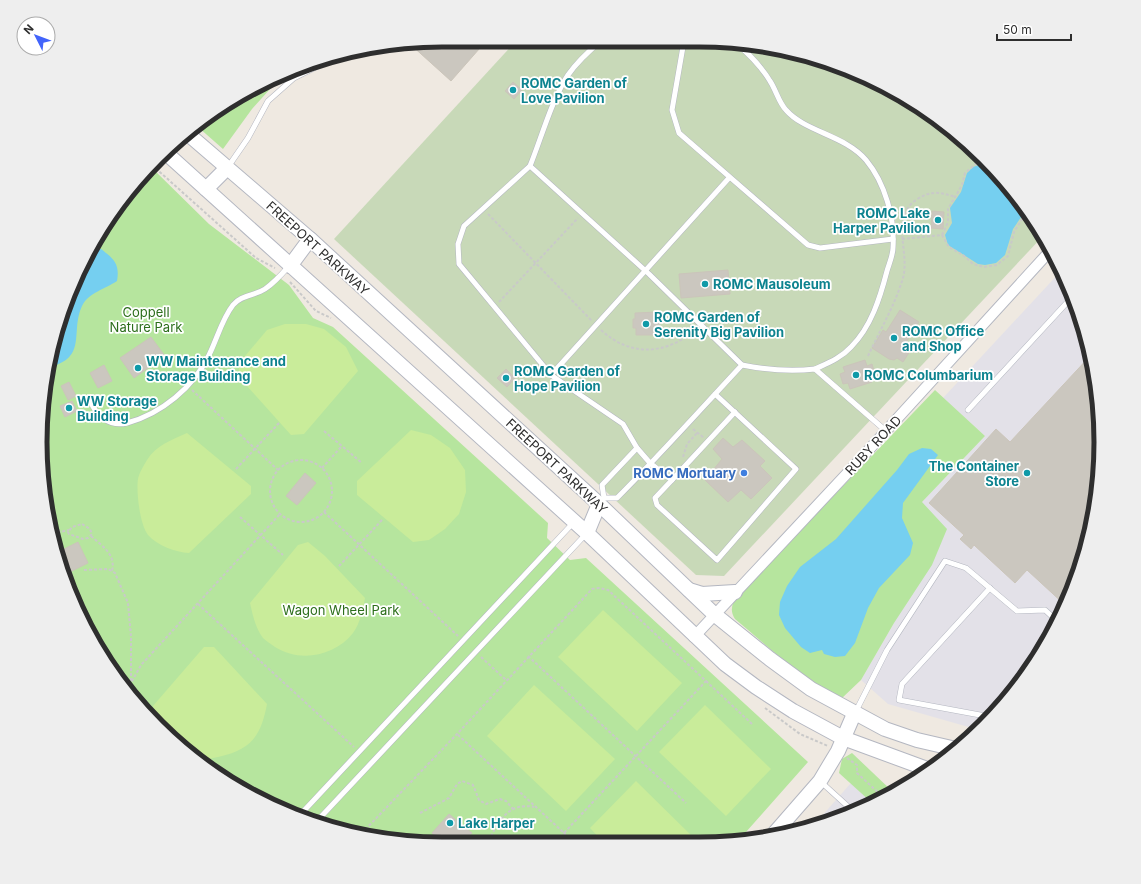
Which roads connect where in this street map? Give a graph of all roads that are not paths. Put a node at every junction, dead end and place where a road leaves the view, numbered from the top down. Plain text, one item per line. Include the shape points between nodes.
1 (594, 47) edge
2 (683, 47) edge
3 (743, 49) edge
4 (311, 70) edge
5 (192, 137) edge
6 (170, 156) edge
7 (530, 166) junction
8 (227, 168) junction
9 (729, 178) junction
10 (206, 189) junction
11 (310, 239) junction
12 (893, 239) junction
13 (1046, 255) edge
14 (286, 270) junction
15 (645, 270) junction
16 (1068, 301) edge
17 (742, 365) junction
18 (815, 369) junction
19 (551, 375) junction
20 (715, 394) junction
21 (90, 400) dead end
22 (968, 410) dead end
23 (735, 412) junction
24 (886, 431) junction
25 (637, 448) junction
26 (650, 463) junction
27 (672, 480) junction
28 (602, 501) junction
29 (574, 521) junction
30 (587, 533) junction
31 (990, 588) junction
32 (688, 590) junction
33 (735, 592) junction
34 (714, 614) junction
35 (1053, 617) edge
36 (694, 637) junction
37 (854, 714) junction
38 (983, 716) edge
39 (841, 745) junction
40 (950, 747) edge
41 (921, 768) edge
42 (820, 781) junction
43 (849, 807) edge
44 (303, 812) edge
45 (320, 818) edge
46 (779, 828) edge

1 - 7 lane via 568,76 550,113
2 - 9 lane via 672,110 677,128 679,133
3 - 12 lane via 771,81 786,110 803,123 839,139 865,159 887,199
4 - 8 lane via 294,78 268,102 248,138
5 - 8 main road, FREEPORT PARKWAY
6 - 10 main road
7 - 15 lane
7 - 19 lane via 464,226 458,244 460,264
8 - 10 main road
8 - 11 main road, FREEPORT PARKWAY
9 - 12 lane via 808,245 820,248
9 - 15 lane
10 - 14 main road
11 - 14 main road
11 - 28 main road, FREEPORT PARKWAY
12 - 18 lane via 893,249 878,305 860,338 840,357
13 - 24 street, RUBY ROAD
14 - 21 lane via 264,290 246,295 234,304 227,313 208,357 188,386 156,412 121,424 110,422 98,415
14 - 29 main road
15 - 17 lane
15 - 19 lane
16 - 22 lane
17 - 18 lane via 773,370
17 - 20 lane
18 - 24 lane
19 - 25 lane via 623,424
20 - 23 lane
20 - 26 lane
23 - 27 lane
23 - 27 lane via 796,469 718,560 657,506 655,498
24 - 33 street, RUBY ROAD
25 - 26 lane
25 - 28 lane via 602,485
26 - 27 lane
26 - 28 lane via 617,498
28 - 29 main road
28 - 30 main road
28 - 32 main road, FREEPORT PARKWAY
29 - 30 main road
29 - 44 lane
30 - 36 main road
30 - 45 lane
31 - 35 lane via 1017,611 1046,610
31 - 37 lane via 966,568 945,560 887,650
31 - 38 lane via 902,684 899,700
32 - 33 main road via 702,594
32 - 34 main road, FREEPORT PARKWAY
33 - 34 street, RUBY ROAD
34 - 36 street, RUBY ROAD
34 - 37 main road, FREEPORT PARKWAY via 799,680
36 - 39 main road via 756,687
37 - 39 main road
37 - 40 main road, FREEPORT PARKWAY via 904,736
39 - 41 main road
39 - 42 main road
42 - 43 lane
42 - 46 main road

